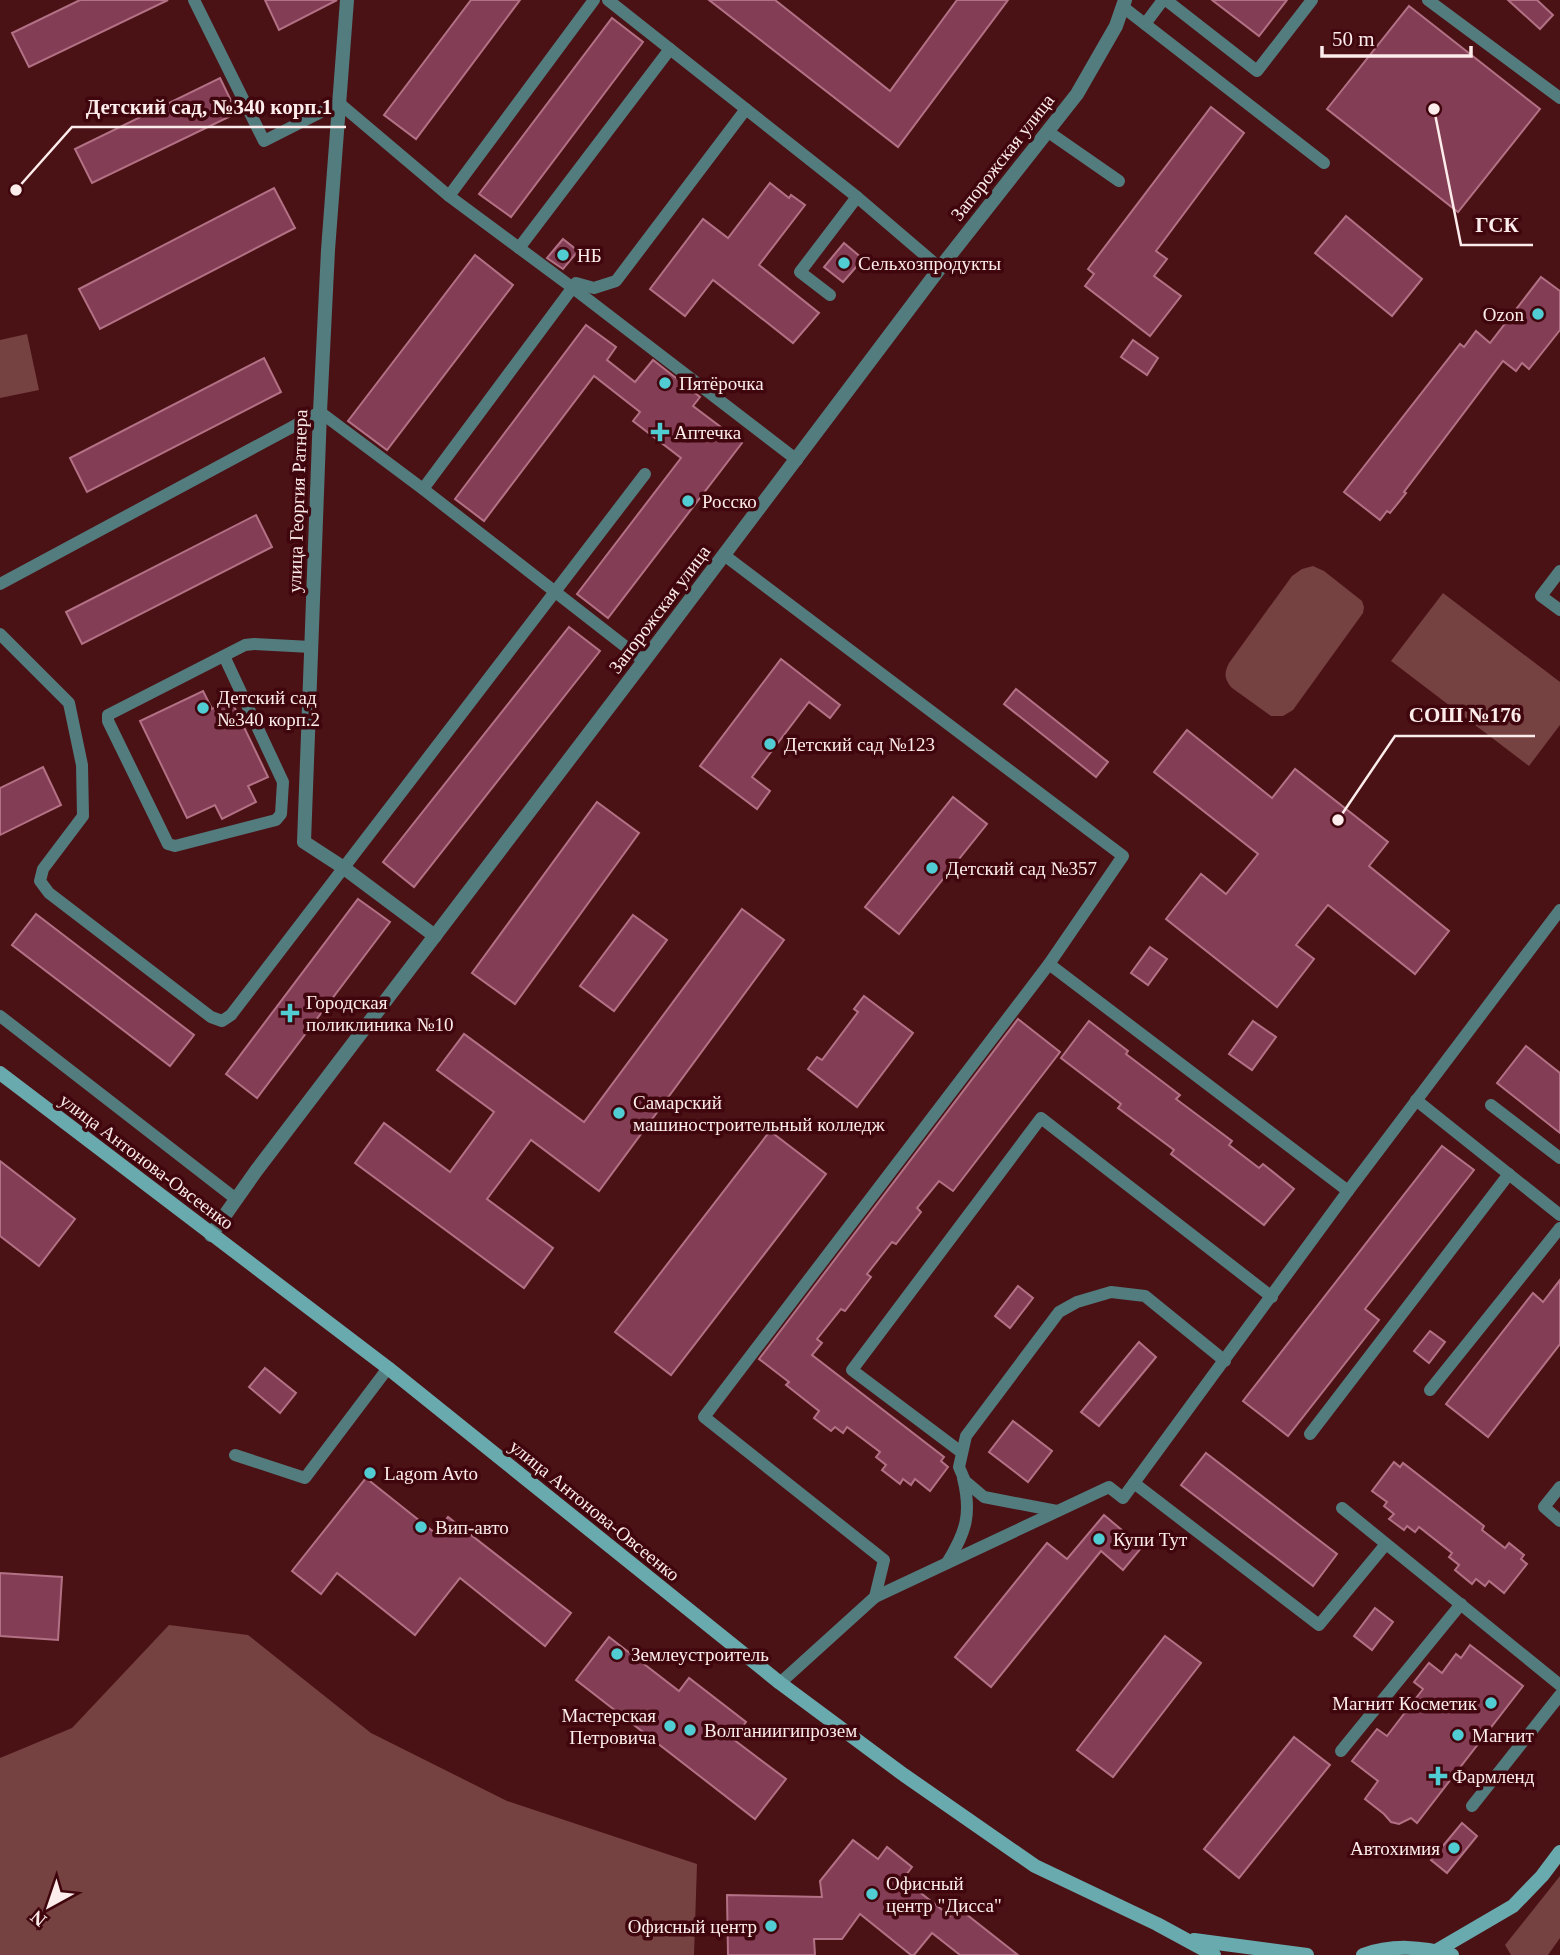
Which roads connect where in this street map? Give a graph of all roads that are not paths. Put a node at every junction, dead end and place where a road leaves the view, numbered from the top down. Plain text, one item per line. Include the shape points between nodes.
1 (194, 0) edge
2 (347, 0) edge
3 (594, 0) edge
4 (608, 0) edge
5 (1164, 0) edge
6 (1312, 0) edge
7 (1428, 0) edge
8 (1124, 3) edge
9 (1145, 24) junction
10 (670, 49) junction
11 (1560, 97) edge
12 (339, 103) junction
13 (746, 109) junction
14 (1047, 131) junction
15 (1324, 163) dead end
16 (1119, 181) dead end
17 (449, 196) junction
18 (857, 197) junction
19 (519, 248) junction
20 (940, 268) junction
21 (573, 288) junction
22 (830, 295) dead end
23 (320, 412) junction
24 (797, 460) junction
25 (645, 474) dead end
26 (422, 489) junction
27 (724, 555) junction
28 (1560, 571) edge
29 (0, 584) edge
30 (555, 592) junction
31 (1560, 610) edge
32 (0, 634) edge
33 (311, 648) junction
34 (224, 656) junction
35 (645, 662) junction
36 (344, 868) junction
37 (1560, 909) edge
38 (435, 936) junction
39 (1049, 964) junction
40 (0, 1016) edge
41 (0, 1073) edge
42 (1416, 1100) junction
43 (1491, 1105) dead end
44 (1560, 1158) edge
45 (1509, 1174) junction
46 (1348, 1191) junction
47 (236, 1199) junction
48 (1560, 1215) edge
49 (1560, 1228) edge
50 (211, 1235) junction
51 (1272, 1297) junction
52 (1225, 1361) junction
53 (388, 1368) junction
54 (1430, 1390) dead end
55 (1310, 1434) dead end
56 (961, 1452) junction
57 (235, 1455) dead end
58 (963, 1475) junction
59 (1134, 1483) junction
60 (1560, 1487) edge
61 (1342, 1508) dead end
62 (1057, 1511) junction
63 (1560, 1521) edge
64 (1386, 1544) junction
65 (947, 1563) junction
66 (875, 1597) junction
67 (1461, 1604) junction
68 (780, 1683) junction
69 (1560, 1685) edge
70 (1560, 1695) edge
71 (1340, 1751) dead end
72 (1472, 1806) dead end
73 (1560, 1852) edge
74 (1188, 1940) junction
75 (1436, 1951) junction
76 (1214, 1955) edge
77 (1307, 1955) edge
78 (1363, 1955) edge
79 (1452, 1955) edge

1 - 12 lane via 264,141
2 - 12 street, улица Георгия Ратнера
3 - 17 lane
4 - 10 lane
5 - 6 lane via 1257,71
5 - 9 lane
7 - 11 lane
8 - 9 lane
8 - 14 street, Запорожская улица via 1116,26 1077,93
9 - 15 lane
10 - 13 lane
10 - 19 lane
12 - 17 lane
12 - 23 street, улица Георгия Ратнера
13 - 18 lane
13 - 21 lane via 616,281 594,288 576,283
14 - 16 lane
14 - 20 street, Запорожская улица
17 - 19 lane
18 - 20 lane
18 - 22 lane via 800,272
19 - 21 lane
20 - 24 street, Запорожская улица
21 - 24 lane
21 - 26 lane
23 - 26 lane
23 - 29 lane
23 - 33 street, улица Георгия Ратнера
24 - 27 street, Запорожская улица
25 - 30 lane
26 - 30 lane
27 - 35 street, Запорожская улица
27 - 39 lane via 1123,856
28 - 31 lane via 1541,596
30 - 35 lane
30 - 36 lane
32 - 36 lane via 69,703 82,765 83,816 43,869 40,881 49,893 211,1017 222,1021 231,1015
33 - 34 lane via 254,644
33 - 36 street, улица Георгия Ратнера via 304,842
34 - 34 lane via 108,715 168,844 175,846 275,820 281,814 283,782
35 - 38 street, Запорожская улица
36 - 38 street, улица Георгия Ратнера
37 - 42 lane
38 - 47 street, Запорожская улица
39 - 46 lane
39 - 66 lane via 704,1417 884,1560
40 - 47 lane
41 - 50 main road, улица Антонова-Овсеенко
42 - 45 lane
42 - 46 lane
43 - 44 lane
45 - 48 lane
45 - 55 lane
46 - 51 lane
47 - 50 street, Запорожская улица
49 - 54 lane
50 - 53 main road, улица Антонова-Овсеенко
51 - 52 lane
51 - 56 lane via 1041,1118 852,1370
52 - 56 lane via 1145,1296 1111,1292 1077,1302 1059,1312 965,1436
52 - 59 lane
53 - 57 lane via 305,1478
53 - 68 main road, улица Антонова-Овсеенко
56 - 58 lane
58 - 62 lane via 984,1497
58 - 65 lane via 969,1506 966,1524
59 - 62 lane via 1123,1498 1109,1487
59 - 64 lane via 1320,1625
60 - 63 lane via 1544,1507
61 - 64 lane
62 - 65 lane
64 - 67 lane
65 - 66 lane
66 - 68 lane
67 - 69 lane
67 - 71 lane
68 - 74 main road, улица Антонова-Овсеенко via 1035,1866
70 - 72 lane
73 - 75 main road via 1513,1906
74 - 76 main road, улица Антонова-Овсеенко
74 - 77 main road, улица Антонова-Овсеенко
75 - 78 main road via 1395,1948
75 - 79 main road

